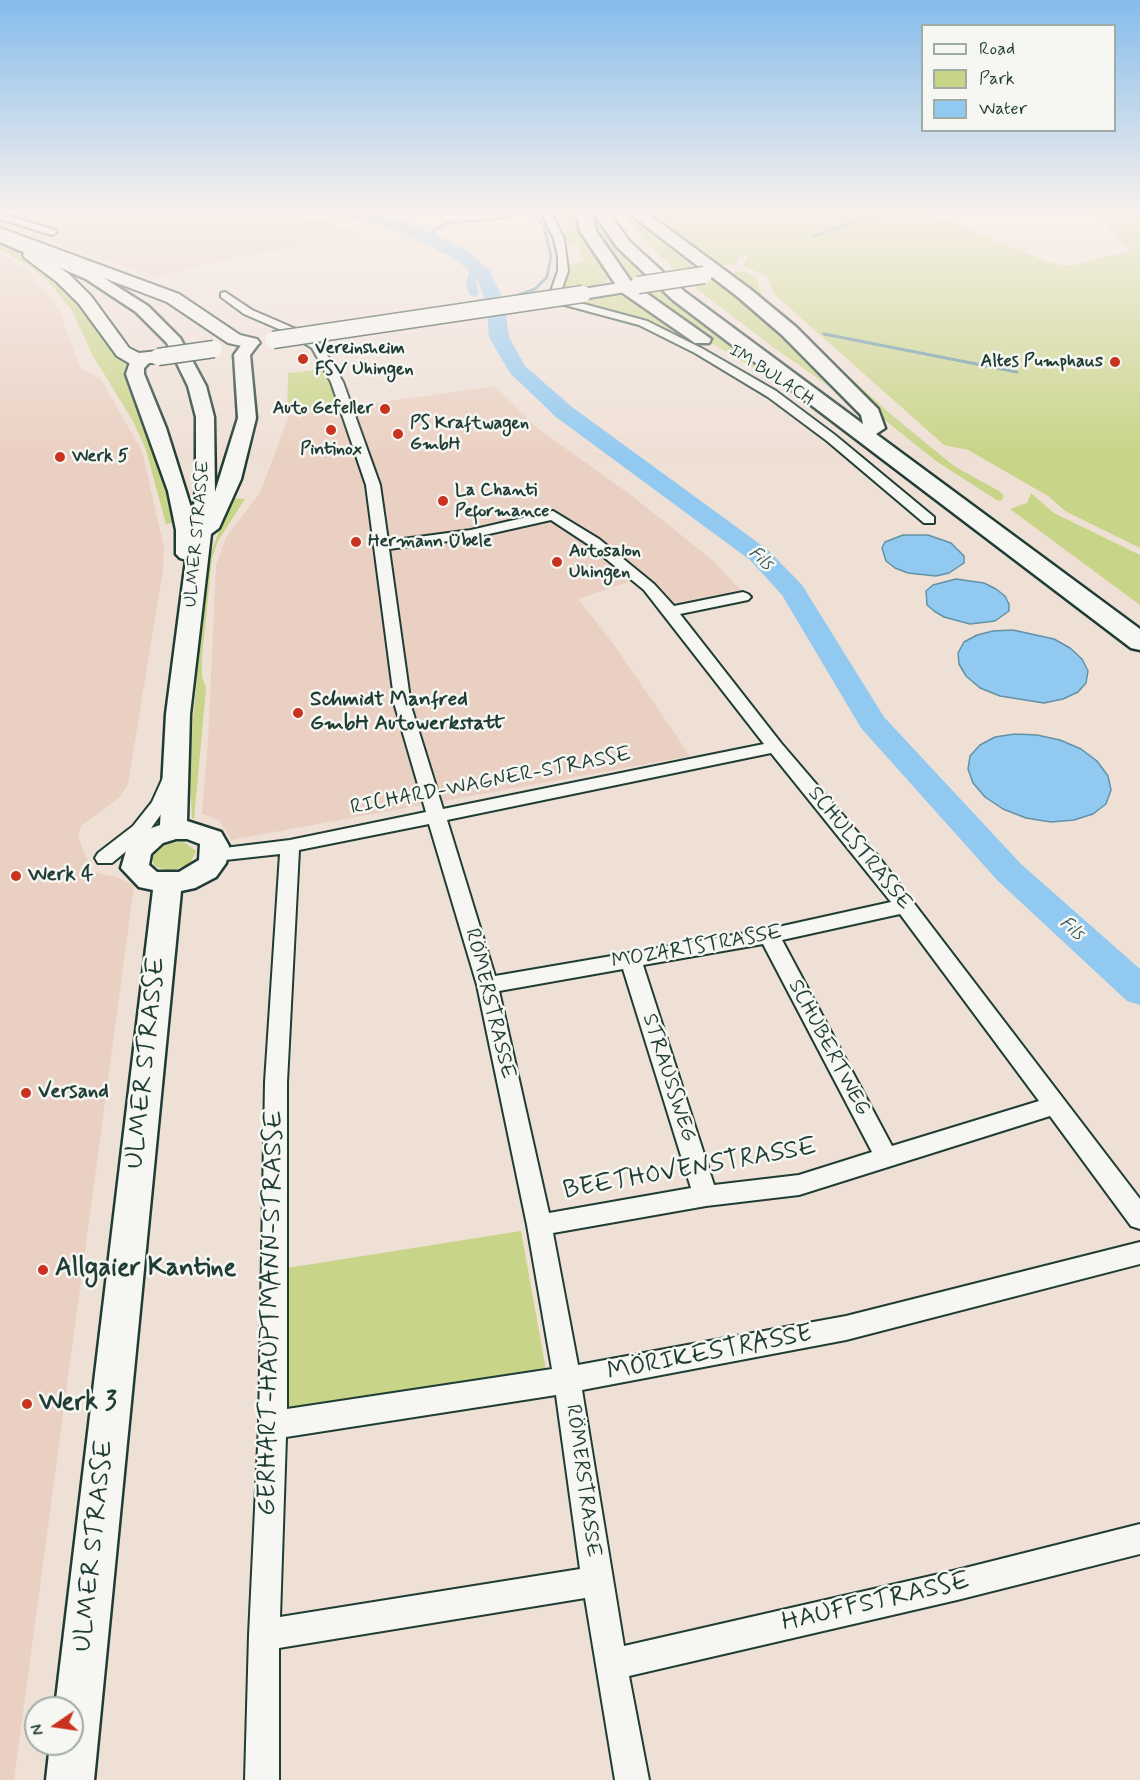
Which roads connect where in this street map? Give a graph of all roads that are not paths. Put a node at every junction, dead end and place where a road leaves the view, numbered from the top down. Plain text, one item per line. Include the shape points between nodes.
1 (78, 293) edge
2 (117, 293) edge
3 (159, 293) edge
4 (557, 293) edge
5 (589, 293) edge
6 (642, 293) edge
7 (678, 293) edge
8 (695, 293) edge
9 (736, 293) edge
10 (225, 295) dead end
11 (251, 343) junction
12 (152, 358) junction
13 (866, 430) junction
14 (929, 520) dead end
15 (202, 540) junction
16 (382, 546) junction
17 (195, 587) junction
18 (743, 597) dead end
19 (671, 611) junction
20 (1140, 623) edge
21 (1140, 642) edge
22 (775, 747) junction
23 (174, 770) junction
24 (437, 815) junction
25 (174, 830) junction
26 (290, 846) junction
27 (216, 855) junction
28 (105, 858) dead end
29 (168, 883) junction
30 (905, 906) junction
31 (769, 936) junction
32 (631, 960) junction
33 (487, 985) junction
34 (1056, 1105) junction
35 (887, 1159) junction
36 (706, 1196) junction
37 (1140, 1218) edge
38 (539, 1225) junction
39 (1140, 1253) edge
40 (567, 1380) junction
41 (273, 1425) junction
42 (1140, 1539) edge
43 (597, 1581) junction
44 (264, 1635) junction
45 (611, 1665) junction
46 (70, 1780) edge
47 (262, 1780) edge
48 (632, 1780) edge

1 - 12 main road via 123,352 136,359
2 - 15 main road, ULMER STRASSE via 142,309 174,341 197,386 205,417
3 - 11 main road via 234,339
4 - 14 street, IM BULACH via 561,301 643,323 763,389 831,438
5 - 11 main road, bridge
6 - 13 highway via 830,420
7 - 13 highway
8 - 13 highway
9 - 13 highway via 789,331 871,413
10 - 16 street, RÖMERSTRASSE via 248,312 292,330 316,346 337,382 360,443 373,485
11 - 12 main road, bridge
11 - 15 main road via 242,355 247,418 216,518
12 - 17 main road via 136,366 135,374 177,491 186,530 187,562
13 - 20 highway
13 - 21 highway
15 - 17 main road, ULMER STRASSE
16 - 19 street, SCHULSTRASSE via 471,534 553,514 649,587
16 - 24 street, RÖMERSTRASSE via 403,706
17 - 23 main road, ULMER STRASSE
18 - 19 street
19 - 22 street, SCHULSTRASSE
22 - 24 street, RICHARD-WAGNER-STRASSE
22 - 30 street, SCHULSTRASSE
23 - 25 main road, ULMER STRASSE
23 - 28 street via 160,803 140,830
24 - 26 street, RICHARD-WAGNER-STRASSE
24 - 33 street, RÖMERSTRASSE
25 - 27 main road via 201,832 211,838
25 - 29 main road via 144,843 134,859 140,875
26 - 27 street, RICHARD-WAGNER-STRASSE
26 - 41 street, GERHART-HAUPTMANN-STRASSE via 276,1082
27 - 29 main road via 196,876
29 - 46 main road, ULMER STRASSE
30 - 31 street, MOZARTSTRASSE
30 - 34 street, SCHULSTRASSE
31 - 32 street, MOZARTSTRASSE
31 - 35 street, SCHUBERTWEG
32 - 33 street, MOZARTSTRASSE
32 - 36 street, STRAUSSWEG
33 - 38 street, RÖMERSTRASSE
34 - 35 street, BEETHOVENSTRASSE
34 - 37 street, SCHULSTRASSE
35 - 36 street, BEETHOVENSTRASSE via 799,1185
36 - 38 street, BEETHOVENSTRASSE
38 - 40 street, RÖMERSTRASSE
39 - 40 street, MÖRIKESTRASSE via 846,1329
40 - 41 street, MÖRIKESTRASSE
40 - 43 street, RÖMERSTRASSE
41 - 44 street, GERHART-HAUPTMANN-STRASSE
42 - 45 street, HAUFFSTRASSE
43 - 44 street
43 - 45 street, RÖMERSTRASSE
44 - 47 street, GERHART-HAUPTMANN-STRASSE
45 - 48 street, RÖMERSTRASSE

